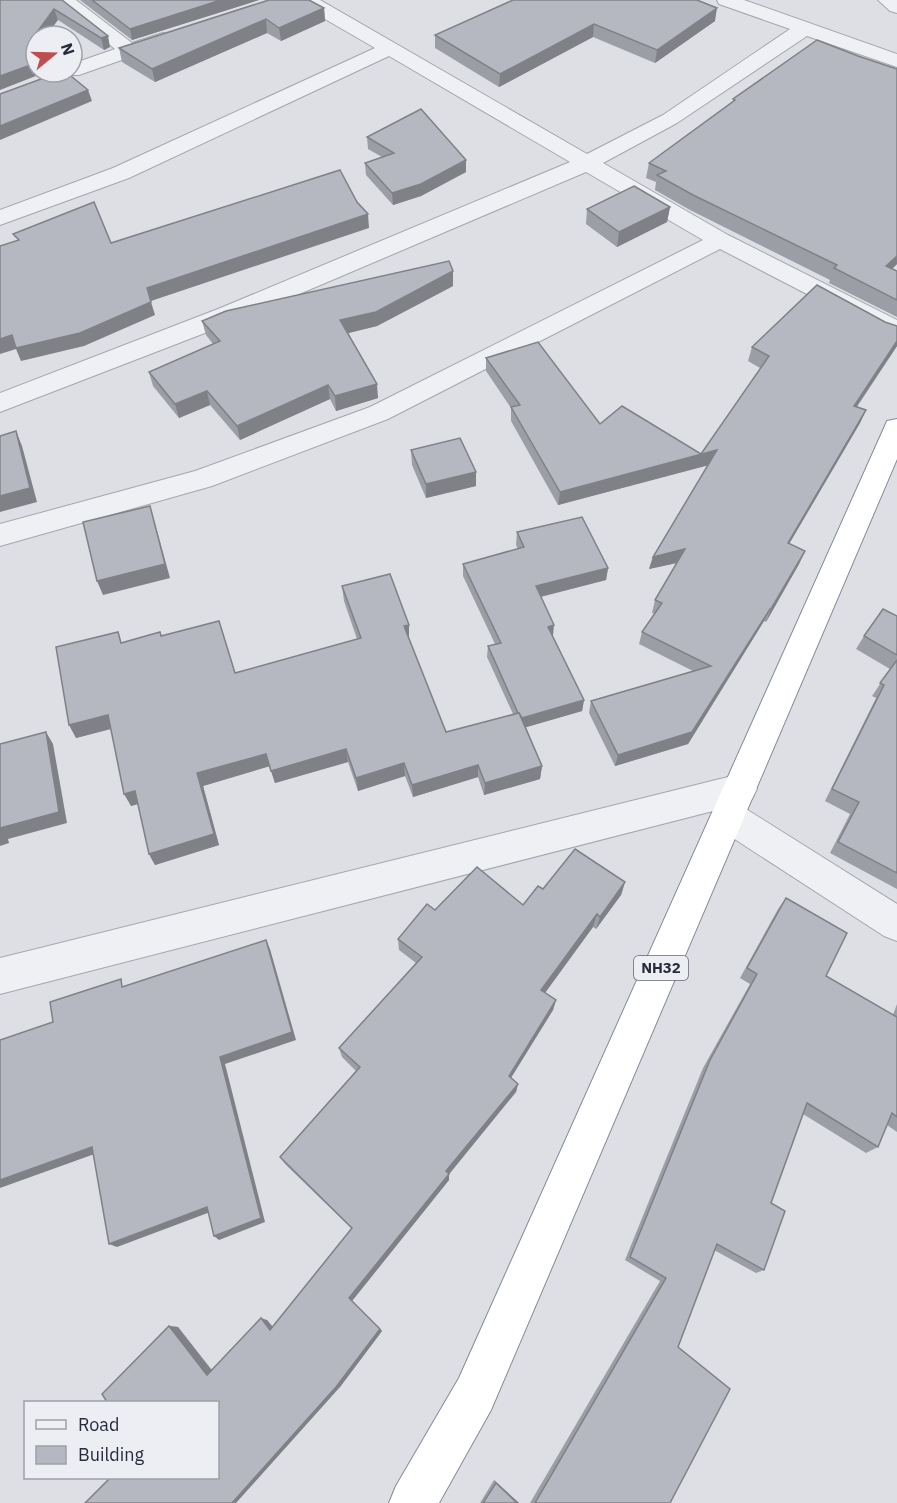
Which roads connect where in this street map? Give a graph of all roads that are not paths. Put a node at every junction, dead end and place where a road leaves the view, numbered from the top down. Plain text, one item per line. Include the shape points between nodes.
1 (64, 0) edge
2 (306, 0) edge
3 (726, 0) edge
4 (887, 0) edge
5 (897, 7) edge
6 (804, 29) junction
7 (184, 32) edge
8 (389, 49) junction
9 (129, 50) junction
10 (897, 61) edge
11 (84, 67) edge
12 (585, 164) junction
13 (0, 218) edge
14 (720, 240) junction
15 (897, 330) edge
16 (0, 403) edge
17 (897, 428) edge
18 (890, 466) edge
19 (0, 535) edge
20 (734, 803) junction
21 (897, 924) edge
22 (0, 976) edge
23 (413, 1503) edge

1 - 9 street
2 - 8 street
3 - 6 street
4 - 5 street
6 - 10 street
6 - 12 street via 670,119
7 - 9 street
8 - 12 street
8 - 13 street via 121,173
9 - 11 street
12 - 14 street
12 - 16 street via 227,315
14 - 15 street
14 - 19 street via 379,413 202,478
17 - 18 highway, NH32
18 - 20 highway, NH32
20 - 21 street
20 - 22 street
20 - 23 highway, NH32 via 475,1394

